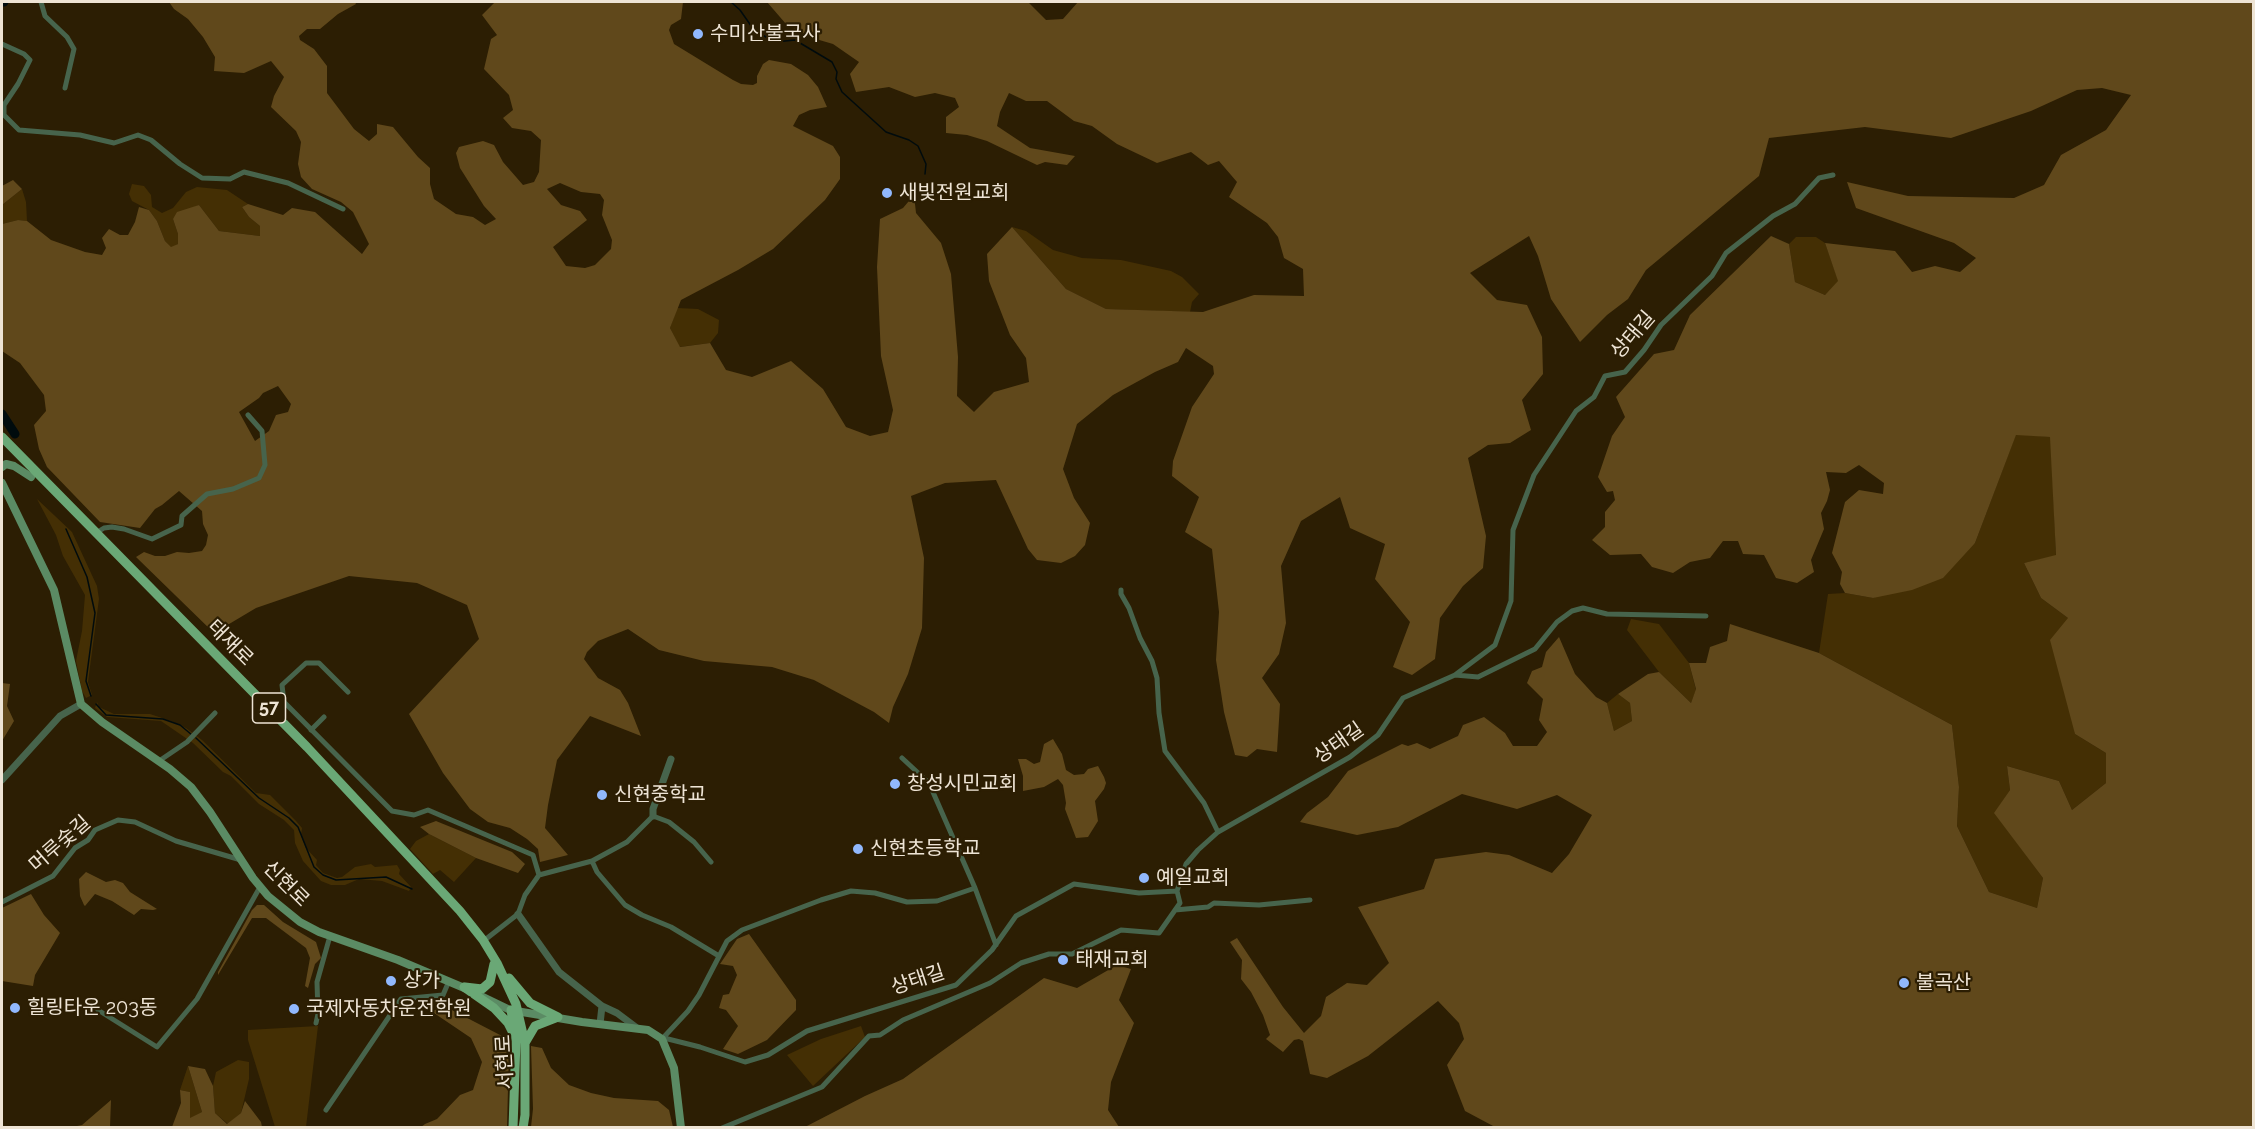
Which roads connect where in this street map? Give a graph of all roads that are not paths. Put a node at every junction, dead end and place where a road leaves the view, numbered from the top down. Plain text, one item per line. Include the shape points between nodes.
1 (41, 2) edge
2 (2, 44) edge
3 (65, 88) dead end
4 (1833, 175) dead end
5 (343, 209) dead end
6 (248, 415) dead end
7 (2, 440) edge
8 (2, 467) edge
9 (31, 477) junction
10 (2, 483) edge
11 (4, 492) edge
12 (96, 533) junction
13 (1121, 590) dead end
14 (1706, 616) dead end
15 (1455, 675) junction
16 (348, 692) dead end
17 (81, 704) junction
18 (215, 713) dead end
19 (324, 717) dead end
20 (311, 730) junction
21 (902, 758) dead end
22 (670, 759) dead end
23 (159, 760) junction
24 (2, 780) edge
25 (653, 816) junction
26 (1218, 832) junction
27 (242, 860) junction
28 (592, 861) junction
29 (711, 862) dead end
30 (539, 875) junction
31 (260, 886) junction
32 (975, 888) junction
33 (1177, 891) junction
34 (1310, 900) dead end
35 (2, 902) edge
36 (1175, 910) junction
37 (460, 911) junction
38 (518, 914) junction
39 (330, 936) junction
40 (486, 939) junction
41 (996, 945) junction
42 (719, 956) junction
43 (495, 961) junction
44 (963, 979) junction
45 (449, 981) junction
46 (464, 987) junction
47 (968, 991) junction
48 (510, 996) joint
49 (602, 1006) junction
50 (98, 1010) dead end
51 (515, 1010) junction
52 (558, 1017) junction
53 (316, 1023) dead end
54 (600, 1024) junction
55 (637, 1028) junction
56 (662, 1039) junction
57 (520, 1042) junction
58 (326, 1110) dead end
59 (513, 1128) edge
60 (523, 1128) edge
61 (681, 1128) edge
62 (722, 1128) edge

1 - 3 street via 45,16 74,49
2 - 5 street via 30,60 4,105 4,115 19,130 80,135 114,143 138,135 151,140 202,178 230,179 244,172 288,183
4 - 15 street, 상태길 via 1819,178 1795,204 1773,216 1726,254 1712,276 1661,325 1625,372 1605,376 1594,398 1576,411 1534,476 1512,530 1511,601 1496,645
6 - 12 street via 262,431 265,465 259,478 207,494 182,516 181,525 152,539 112,527
7 - 9 main road, 태재로 / 57
7 - 12 main road, 태재로 / 57
8 - 9 main road via 14,466
9 - 43 main road, 태재로 / 57 via 304,749 465,921
10 - 11 main road
11 - 17 main road via 54,590
12 - 37 main road, 태재로 / 57 via 307,747
13 - 26 street via 1157,678 1166,751 1204,803
14 - 15 street, 상태길 via 1607,614 1582,608 1557,622 1535,650 1478,676
15 - 26 street, 상태길 via 1403,698 1378,735 1350,757
16 - 20 street via 319,663 306,663 282,685 284,702
17 - 23 main road, 신현로
17 - 24 street via 60,716
18 - 23 street via 187,741
19 - 20 street
20 - 30 street via 392,811 414,815 428,810 533,855
21 - 32 street via 929,783
22 - 25 street
23 - 27 main road, 신현로 via 191,787
25 - 28 street via 627,842
25 - 29 street via 669,822
26 - 33 street, 상태길 via 1186,864
27 - 31 main road, 신현로
27 - 35 street, 머루숯길 via 176,841 135,822 117,820 95,830 53,876
28 - 30 street
28 - 42 street via 625,905
30 - 38 street
31 - 39 main road, 신현로 via 300,922
31 - 50 street via 196,999 157,1047
32 - 41 street
32 - 42 street via 938,901 908,902 851,891 742,930 728,941
33 - 36 street via 1180,903
33 - 41 street, 상태길 via 1139,893 1074,884 1016,916
34 - 36 street via 1259,905 1214,903
36 - 47 street via 1159,933 1121,930 1072,954 1049,954 1021,963 990,983
37 - 40 main road
37 - 43 main road, 태재로 / 57
38 - 40 street
38 - 49 street via 559,972
39 - 45 main road, 신현로
39 - 53 street via 317,982
40 - 43 main road
41 - 44 street, 상태길
42 - 56 street via 699,995
43 - 46 main road via 490,982 482,989
43 - 48 main road, 태재로 / 57
43 - 52 main road via 524,998
44 - 47 street
44 - 56 street, 상태길 via 933,994 807,1031 768,1055 746,1062
45 - 46 main road, 신현로
45 - 58 street via 443,995 401,999
46 - 51 main road, 신현로
46 - 57 main road via 502,1015
47 - 62 street via 903,1020 880,1035 869,1036 822,1087
48 - 51 main road, 서현로 / 57
49 - 54 street
49 - 55 street
51 - 52 main road, 신현로
51 - 57 main road, 서현로 / 57
52 - 54 main road, 신현로
52 - 57 main road via 535,1026
54 - 55 main road, 신현로
55 - 56 main road, 신현로
56 - 61 main road via 674,1068
57 - 59 main road, 서현로 / 57
57 - 60 main road, 서현로 / 57

